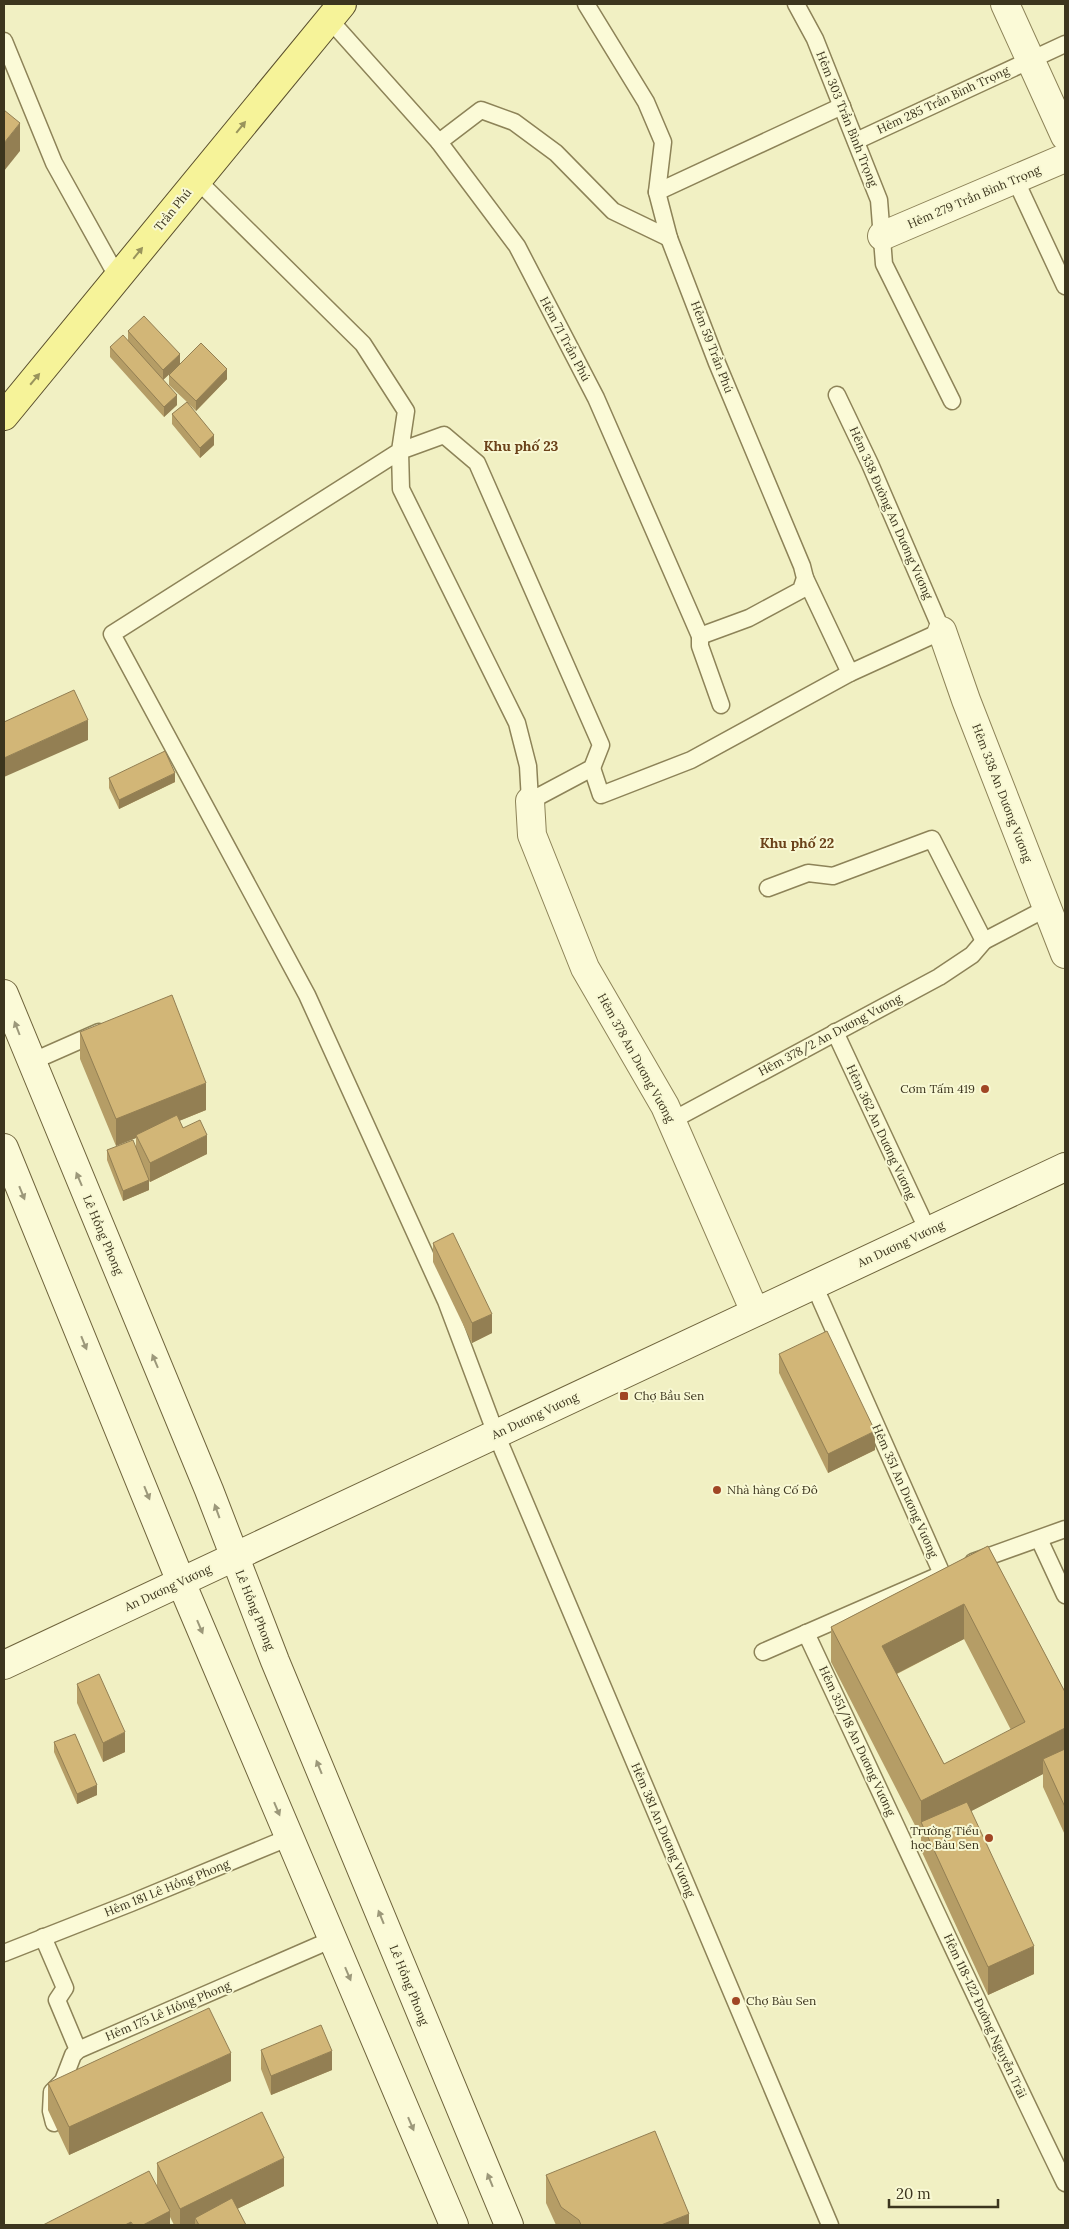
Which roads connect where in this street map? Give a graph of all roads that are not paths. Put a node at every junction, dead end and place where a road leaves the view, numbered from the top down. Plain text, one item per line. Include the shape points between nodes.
1 (586, 4) edge
2 (1005, 4) edge
3 (799, 5) edge
4 (335, 11) edge
5 (4, 41) edge
6 (1065, 44) edge
7 (1031, 60) junction
8 (842, 106) junction
9 (1065, 136) edge
10 (856, 141) junction
11 (439, 142) junction
12 (1065, 158) edge
13 (1015, 179) junction
14 (197, 180) junction
15 (657, 192) junction
16 (882, 236) junction
17 (670, 238) junction
18 (118, 278) junction
19 (1065, 286) edge
20 (837, 395) dead end
21 (952, 401) dead end
22 (4, 416) edge
23 (400, 451) junction
24 (805, 578) junction
25 (942, 631) junction
26 (700, 636) junction
27 (850, 673) junction
28 (721, 705) dead end
29 (592, 768) junction
30 (530, 801) junction
31 (768, 888) dead end
32 (1046, 908) junction
33 (984, 941) junction
34 (1065, 954) edge
35 (4, 994) edge
36 (112, 1026) edge
37 (835, 1032) junction
38 (30, 1062) junction
39 (671, 1121) junction
40 (4, 1148) edge
41 (1065, 1167) edge
42 (928, 1231) junction
43 (814, 1285) junction
44 (756, 1312) junction
45 (496, 1434) junction
46 (1065, 1529) edge
47 (1039, 1539) junction
48 (234, 1557) junction
49 (942, 1574) junction
50 (181, 1582) junction
51 (1065, 1595) edge
52 (806, 1633) junction
53 (762, 1652) dead end
54 (4, 1665) edge
55 (290, 1837) junction
56 (908, 1848) joint
57 (43, 1937) junction
58 (333, 1940) junction
59 (4, 1953) edge
60 (78, 2050) junction
61 (54, 2123) edge
62 (1065, 2183) edge
63 (454, 2225) edge
64 (509, 2225) edge
65 (830, 2225) edge

1 - 15 lane, Hẻm 59 Trần Phú via 646,102 663,142
2 - 7 main road
3 - 8 lane, Hẻm 303 Trần Bình Trọng
4 - 11 lane, Hẻm 71 Trần Phú
14 -> 4 main road, Trần Phú
5 - 18 lane via 54,163
6 - 7 lane, Hẻm 285 Trần Bình Trọng
7 - 9 main road
7 - 10 lane, Hẻm 285 Trần Bình Trọng
8 - 10 lane, Hẻm 303 Trần Bình Trọng
8 - 15 lane
10 - 16 lane, Hẻm 303 Trần Bình Trọng via 879,200
11 - 17 lane via 481,110 514,122 556,152 613,211
11 - 26 lane, Hẻm 71 Trần Phú via 517,246 596,398
12 - 13 main road, Hẻm 279 Trần Bình Trọng
13 - 16 main road, Hẻm 279 Trần Bình Trọng
13 - 19 lane
18 -> 14 main road, Trần Phú
14 - 23 lane via 363,344 406,411
15 - 17 lane, Hẻm 59 Trần Phú
16 - 21 lane, Hẻm 303 Trần Bình Trọng via 884,264
17 - 24 lane, Hẻm 59 Trần Phú
22 -> 18 main road, Trần Phú
20 - 25 lane, Hẻm 338 Đường An Dương Vương
23 - 29 lane via 444,435 477,464 601,744
23 - 30 lane via 401,489 517,722 528,766
23 - 45 lane, Hẻm 381 An Dương Vương via 112,634 307,995 446,1301
24 - 26 lane via 801,590 749,618
24 - 27 lane, Hẻm 59 Trần Phú
25 - 27 lane
25 - 32 main road, Hẻm 338 An Dương Vương
26 - 28 lane, Hẻm 71 Trần Phú via 700,646
27 - 29 lane via 691,760 601,795
29 - 30 lane
30 - 39 main road, Hẻm 378 An Dương Vương via 532,835 586,968
31 - 33 lane via 808,873 833,876 932,840
32 - 33 lane, Hẻm 378/2 An Dương Vương
32 - 34 main road, Hẻm 338 An Dương Vương
33 - 37 lane, Hẻm 378/2 An Dương Vương via 972,955 939,976
38 -> 35 main road, Lê Hồng Phong
36 - 38 lane
37 - 39 lane, Hẻm 378/2 An Dương Vương
37 - 42 lane, Hẻm 362 An Dương Vương
48 -> 38 main road, Lê Hồng Phong
39 - 44 main road, Hẻm 378 An Dương Vương
40 -> 50 main road
41 - 42 main road, An Dương Vương
42 - 43 main road, An Dương Vương
43 - 44 main road, An Dương Vương
43 - 49 lane, Hẻm 351 An Dương Vương
44 - 45 main road, An Dương Vương
45 - 48 main road, An Dương Vương
45 - 65 lane, Hẻm 381 An Dương Vương
46 - 47 lane
47 - 49 lane
47 - 51 lane
48 - 50 main road, An Dương Vương
64 -> 48 main road, Lê Hồng Phong
49 - 52 lane, Hẻm 351 An Dương Vương
50 - 54 main road, An Dương Vương
50 -> 55 main road
52 - 53 lane, Hẻm 351 An Dương Vương
52 - 56 lane, Hẻm 351/18 An Dương Vương
55 - 57 lane, Hẻm 181 Lê Hồng Phong
55 - 58 main road
56 - 62 lane, Hẻm 118-122 Đường Nguyễn Trãi via 982,2014
57 - 59 lane, Hẻm 181 Lê Hồng Phong
57 - 60 lane via 65,1988 56,2000
58 - 60 lane, Hẻm 175 Lê Hồng Phong
58 -> 63 main road
60 - 61 lane via 63,2081 52,2092 50,2111

